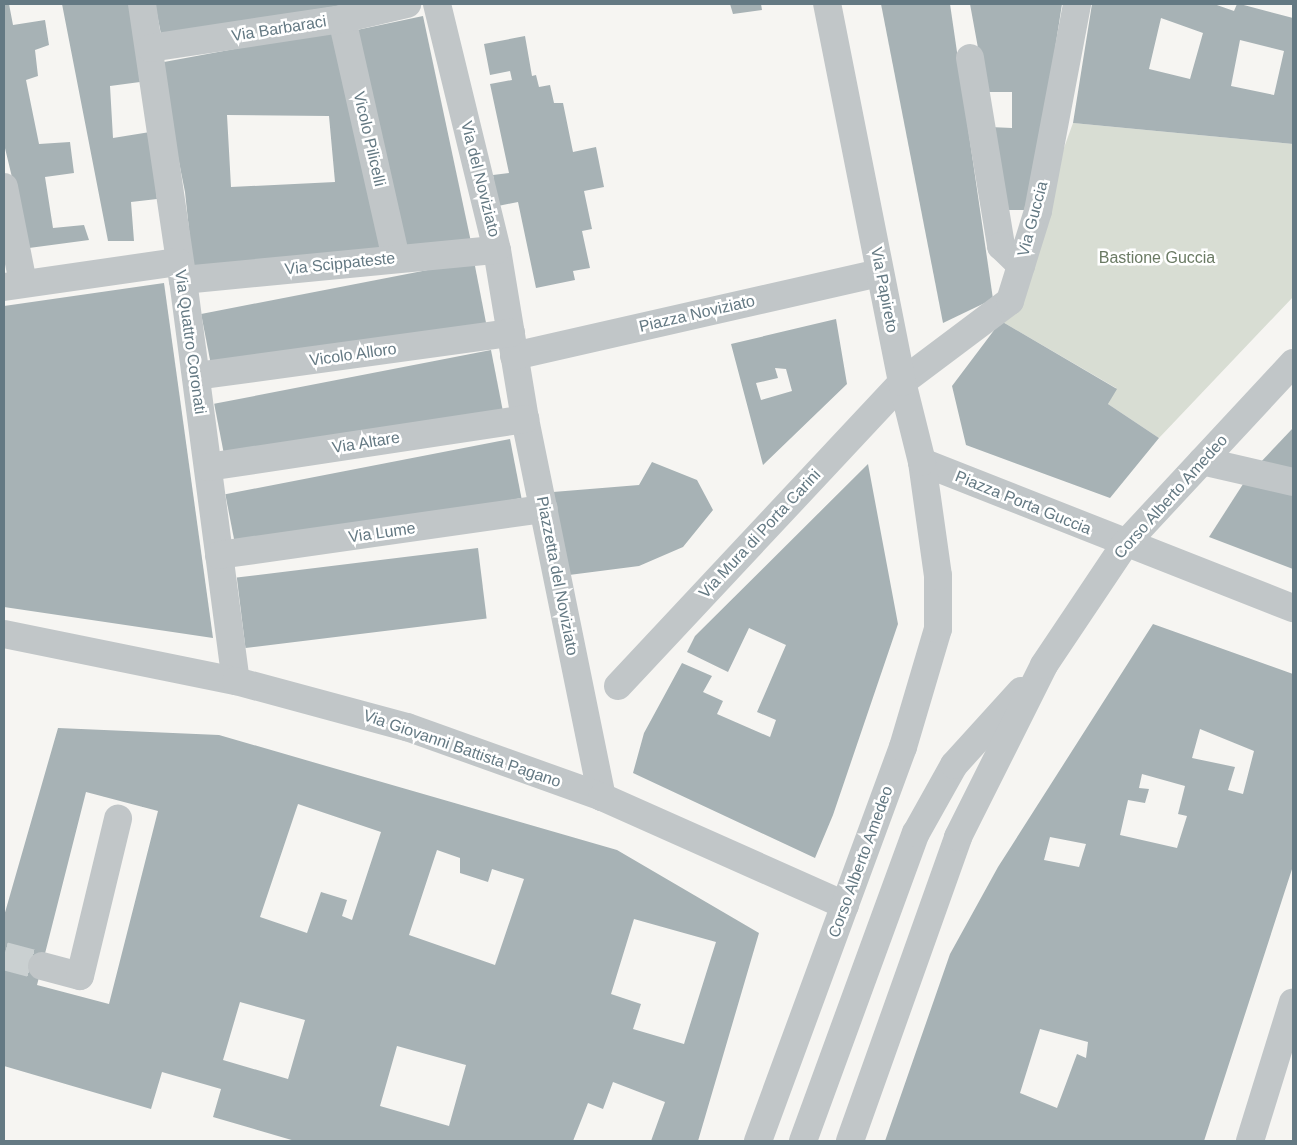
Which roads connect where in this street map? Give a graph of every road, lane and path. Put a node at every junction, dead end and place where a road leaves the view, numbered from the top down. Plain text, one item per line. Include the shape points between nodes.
1 (142, 4) edge
2 (407, 4) edge
3 (437, 4) edge
4 (827, 4) edge
5 (1078, 4) edge
6 (342, 19) junction
7 (150, 48) junction
8 (970, 58) dead end
9 (4, 187) edge
10 (497, 250) junction
11 (396, 258) junction
12 (1021, 265) junction
13 (181, 271) junction
14 (880, 272) junction
15 (13, 285) edge
16 (513, 345) junction
17 (1293, 363) edge
18 (196, 376) junction
19 (902, 382) junction
20 (525, 419) junction
21 (1202, 461) junction
22 (922, 462) junction
23 (208, 467) junction
24 (1293, 482) edge
25 (544, 509) junction
26 (1125, 544) junction
27 (219, 555) junction
28 (938, 576) joint
29 (1293, 608) edge
30 (4, 634) edge
31 (1044, 665) junction
32 (236, 681) junction
33 (618, 686) dead end
34 (602, 797) junction
35 (118, 819) dead end
36 (845, 905) junction
37 (42, 966) tunnel mouth
38 (1293, 1002) edge
39 (758, 1141) edge
40 (803, 1141) edge
41 (850, 1141) edge
42 (1250, 1141) edge

1 - 7 street, Via Quattro Coronati
2 - 6 street, Via Barbaraci
3 - 10 street, Via del Noviziato
4 - 14 street, Via Papireto
5 - 12 street, Via Guccia via 1038,211
6 - 7 street, Via Barbaraci
6 - 11 street, Vicolo Pilicelli
7 - 13 street, Via Quattro Coronati
8 - 12 street via 1001,246
9 - 15 street
10 - 11 street, Via Scippateste
10 - 16 street, Via del Noviziato
11 - 13 street, Via Scippateste
12 - 19 street, Via Guccia via 1010,302
13 - 15 street, Via Scippateste
13 - 18 street, Via Quattro Coronati
14 - 16 street, Piazza Noviziato
14 - 19 street, Via Papireto
16 - 18 street, Vicolo Alloro
16 - 20 street, Piazzetta del Noviziato
17 - 21 street, Corso Alberto Amedeo
18 - 23 street, Via Quattro Coronati
19 - 22 street, Via Papireto
19 - 33 street, Via Mura di Porta Carini
20 - 23 street, Via Altare
20 - 25 street, Piazzetta del Noviziato
21 - 24 street
21 - 26 street, Corso Alberto Amedeo
22 - 26 street, Piazza Porta Guccia
22 - 28 street, Via Papireto
23 - 27 street, Via Quattro Coronati
25 - 27 street, Via Lume
25 - 34 street, Piazzetta del Noviziato
26 - 29 street, Piazza Porta Guccia
26 - 31 street, Corso Alberto Amedeo
27 - 32 street, Via Quattro Coronati
28 - 36 street, Corso Alberto Amedeo via 938,629 923,683
30 - 32 street, Via Giovanni Battista Pagano
31 - 40 street, Corso Alberto Amedeo via 954,765 916,833
31 - 41 street, Corso Alberto Amedeo via 958,837
32 - 34 street, Via Giovanni Battista Pagano via 407,728
34 - 36 street, Via Giovanni Battista Pagano
35 - 37 street via 80,976
36 - 39 street, Corso Alberto Amedeo
38 - 42 street

